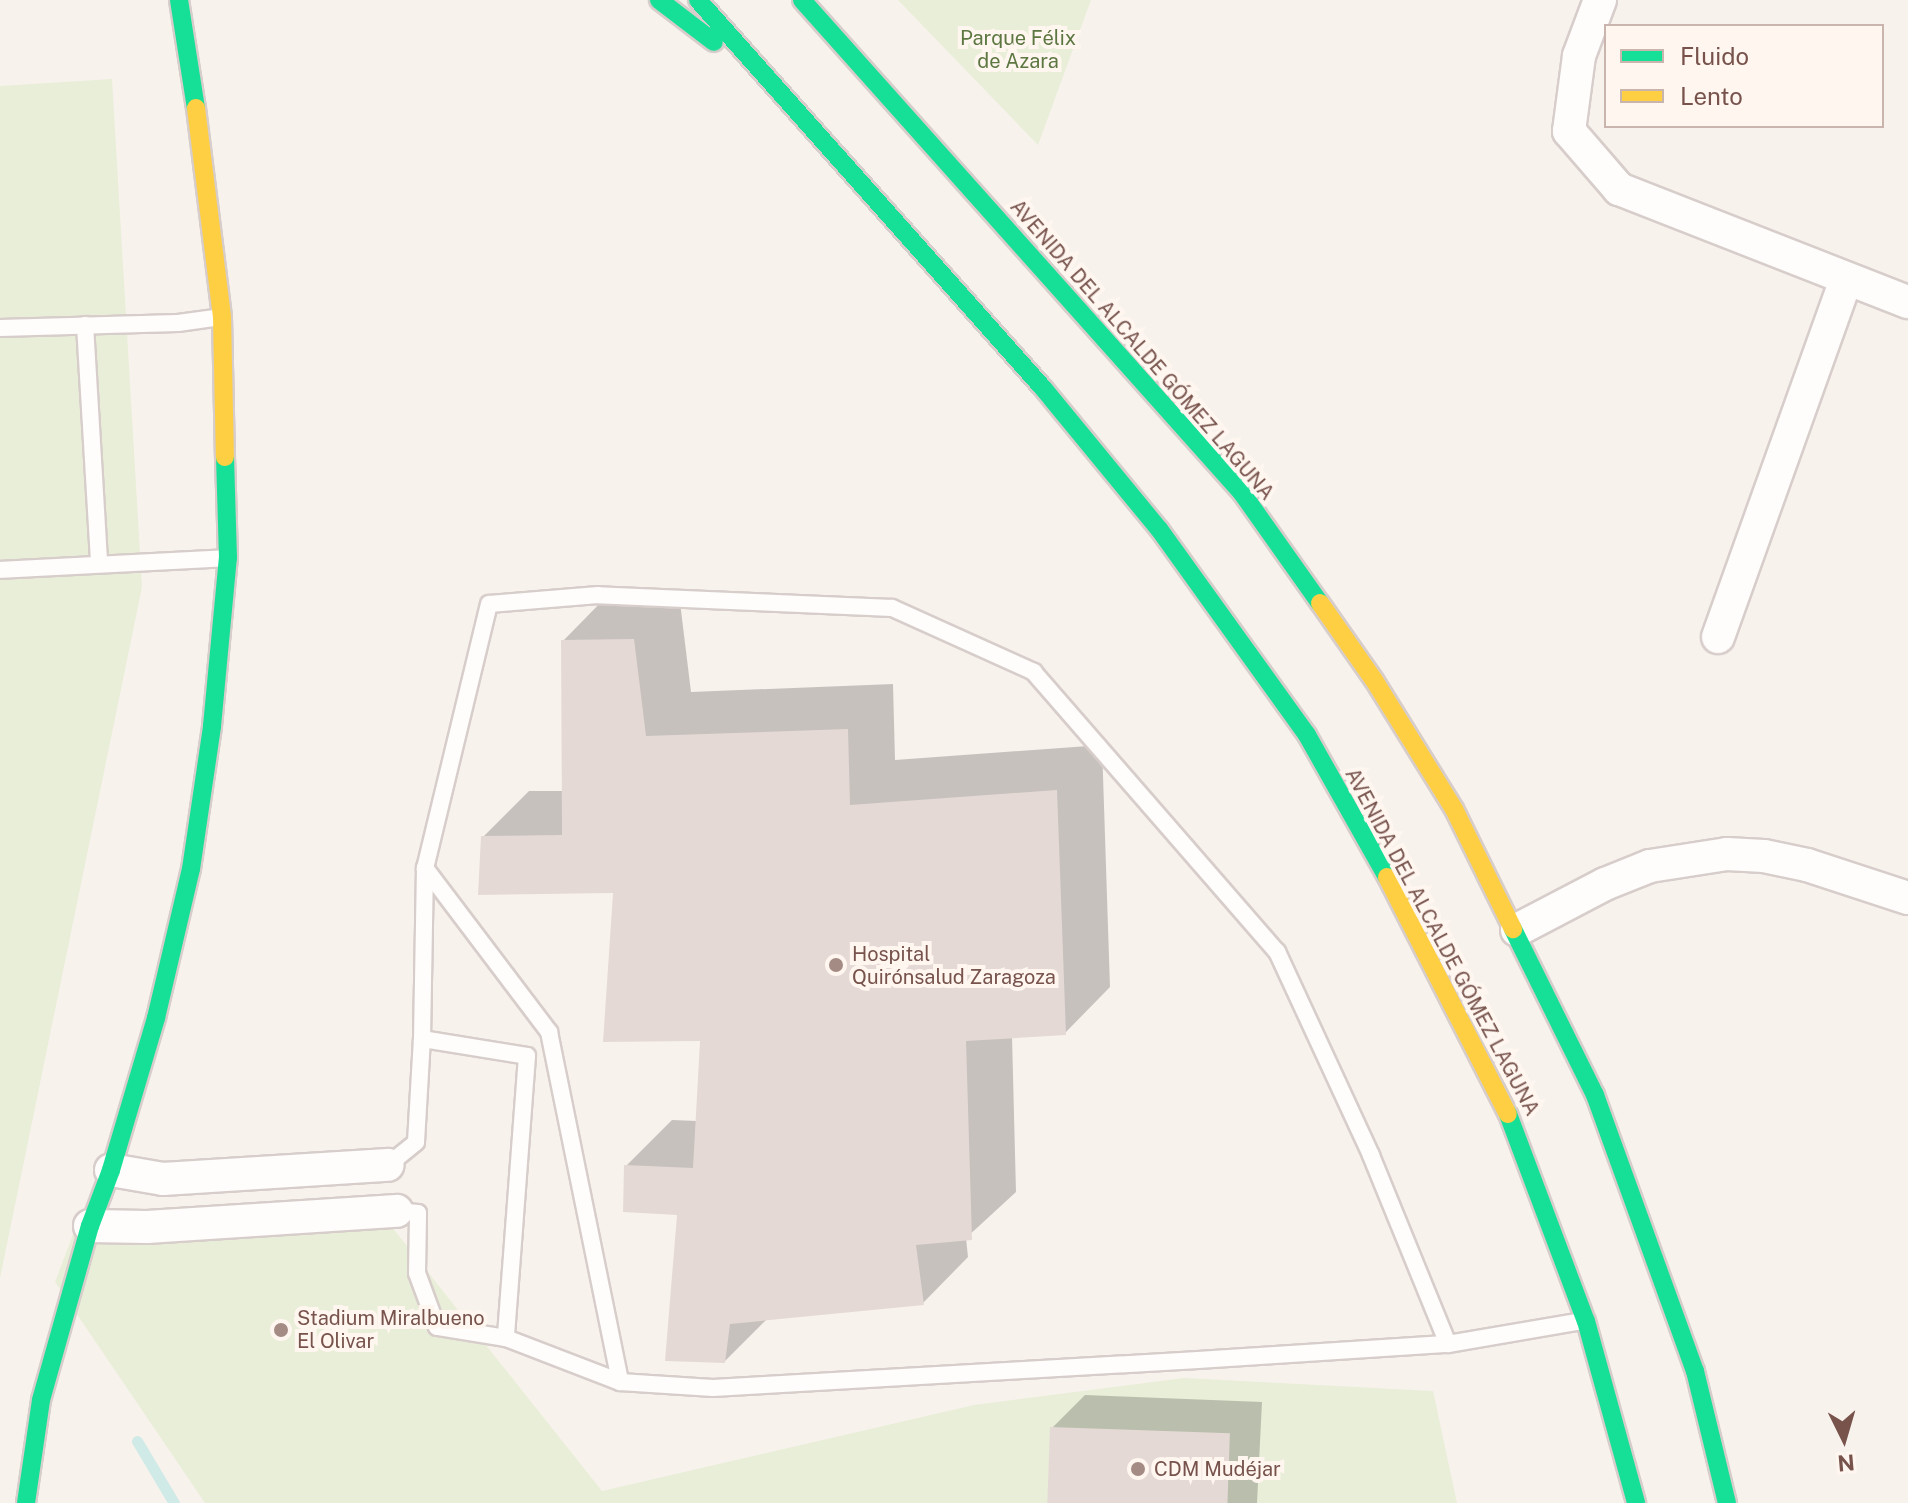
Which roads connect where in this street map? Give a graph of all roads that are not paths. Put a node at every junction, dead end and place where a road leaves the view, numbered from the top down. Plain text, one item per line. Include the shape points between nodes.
1 (179, 0) edge
2 (659, 0) edge
3 (698, 0) edge
4 (802, 0) edge
5 (1600, 0) edge
6 (814, 133) junction
7 (1846, 280) junction
8 (1908, 302) edge
9 (222, 317) junction
10 (85, 325) junction
11 (0, 328) edge
12 (228, 558) junction
13 (99, 564) junction
14 (0, 570) edge
15 (1718, 637) dead end
16 (425, 868) junction
17 (1908, 898) edge
18 (1517, 930) junction
19 (422, 1039) junction
20 (388, 1165) joint
21 (111, 1170) junction
22 (396, 1211) joint
23 (90, 1226) junction
24 (1586, 1321) junction
25 (506, 1338) junction
26 (1448, 1344) junction
27 (620, 1382) junction
28 (26, 1503) edge
29 (1636, 1503) edge
30 (1727, 1503) edge

1 - 9 main road
2 - 6 main road, AVENIDA DEL ALCALDE GÓMEZ LAGUNA
3 - 6 main road, AVENIDA DEL ALCALDE GÓMEZ LAGUNA
4 - 18 main road, AVENIDA DEL ALCALDE GÓMEZ LAGUNA via 1242,493 1374,680 1454,809
5 - 7 street via 1579,56 1569,131 1619,189
6 - 24 main road, AVENIDA DEL ALCALDE GÓMEZ LAGUNA via 1101,458 1159,529 1307,735 1376,855 1517,1132
7 - 8 street
7 - 15 street
9 - 10 lane
9 - 12 main road
10 - 11 lane
10 - 13 lane
12 - 13 lane
12 - 21 main road via 191,869 156,1018
13 - 14 lane
16 - 19 lane
16 - 26 lane via 489,604 598,595 892,608 1034,672 1277,952 1371,1155
16 - 27 lane via 549,1032
17 - 18 street via 1807,865 1727,854 1650,866
18 - 30 main road, AVENIDA DEL ALCALDE GÓMEZ LAGUNA via 1595,1095 1695,1371
19 - 20 lane via 416,1142
19 - 25 lane via 527,1056
20 - 21 street via 163,1179
21 - 23 main road
22 - 23 street
22 - 25 lane via 418,1213 417,1273 437,1327
23 - 28 main road via 41,1400
24 - 26 lane
24 - 29 main road, AVENIDA DEL ALCALDE GÓMEZ LAGUNA
25 - 27 lane
26 - 27 lane via 713,1388

